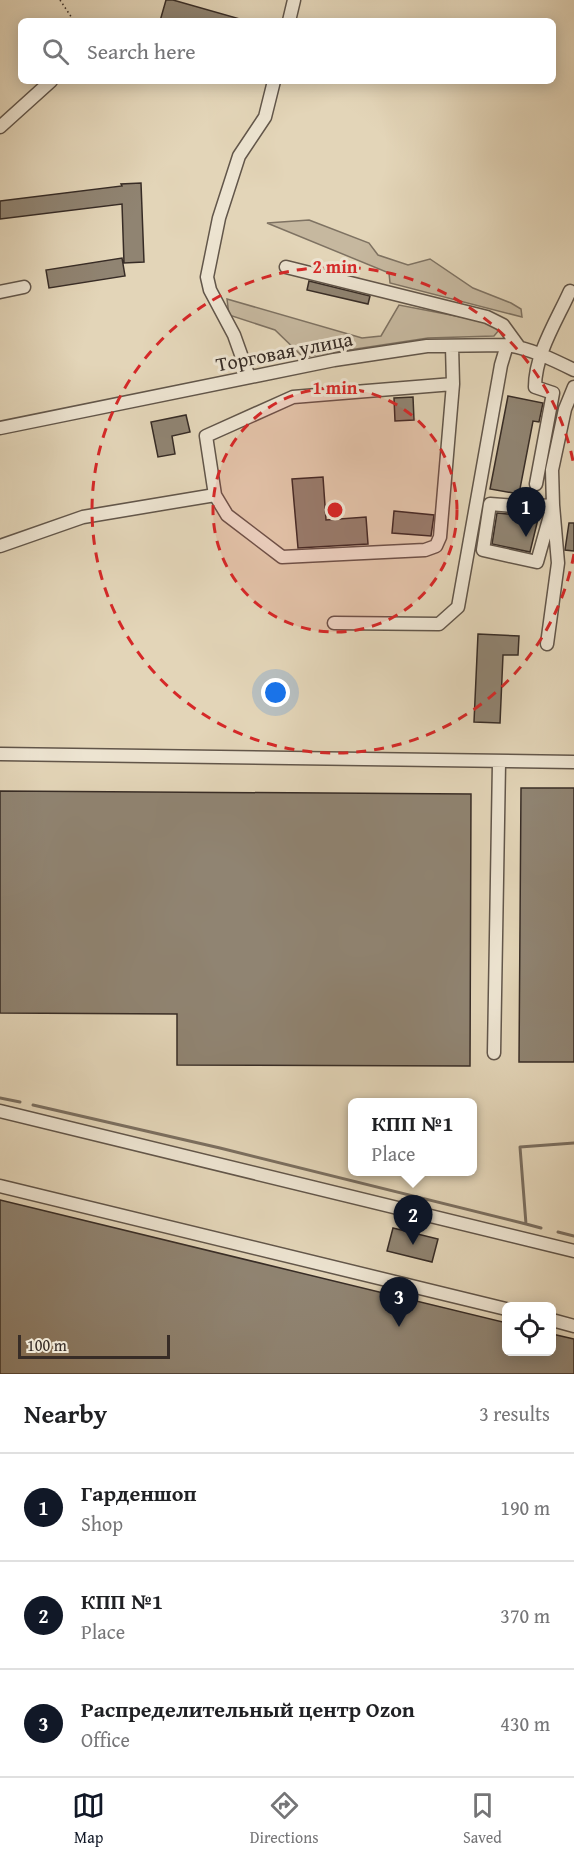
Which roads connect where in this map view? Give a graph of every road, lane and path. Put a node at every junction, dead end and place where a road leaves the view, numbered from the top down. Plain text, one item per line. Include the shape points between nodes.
1 (60, 0) edge
2 (294, 0) edge
3 (72, 18) edge
4 (290, 18) edge
5 (48, 84) edge
6 (273, 84) edge
7 (0, 127) edge
8 (286, 267) dead end
9 (24, 287) dead end
10 (0, 291) edge
11 (570, 291) dead end
12 (452, 346) junction
13 (513, 346) junction
14 (541, 354) junction
15 (574, 370) edge
16 (249, 377) junction
17 (453, 384) junction
18 (574, 387) edge
19 (0, 428) edge
20 (536, 484) dead end
21 (216, 495) junction
22 (553, 505) junction
23 (0, 546) edge
24 (334, 623) dead end
25 (547, 644) dead end
26 (0, 754) edge
27 (574, 762) edge
28 (499, 763) junction
29 (494, 1053) dead end
30 (0, 1111) edge
31 (0, 1186) edge
32 (574, 1251) edge
33 (502, 1308) edge
34 (556, 1321) edge
35 (574, 1326) edge

1 - 3 path
2 - 4 street
5 - 7 street
6 - 16 street via 265,117 239,156 219,218 207,277
8 - 13 street via 487,317 503,325
9 - 10 street
11 - 14 street
12 - 13 street, Торговая улица
12 - 16 street, Торговая улица via 334,360
12 - 17 street
13 - 14 street, Торговая улица
13 - 24 street via 501,365 458,607 439,624
14 - 15 street, Торговая улица
14 - 20 street via 535,387 553,393
16 - 19 street, Торговая улица
17 - 21 street via 293,397 206,436
17 - 21 street via 440,537 436,546 425,550 282,558 227,515
18 - 22 street via 565,408 552,470
21 - 23 street via 84,517
22 - 22 street via 490,504 483,550 537,562
22 - 25 street via 558,563
26 - 28 street
27 - 28 street
28 - 29 street
30 - 32 street
31 - 33 street
34 - 35 street

